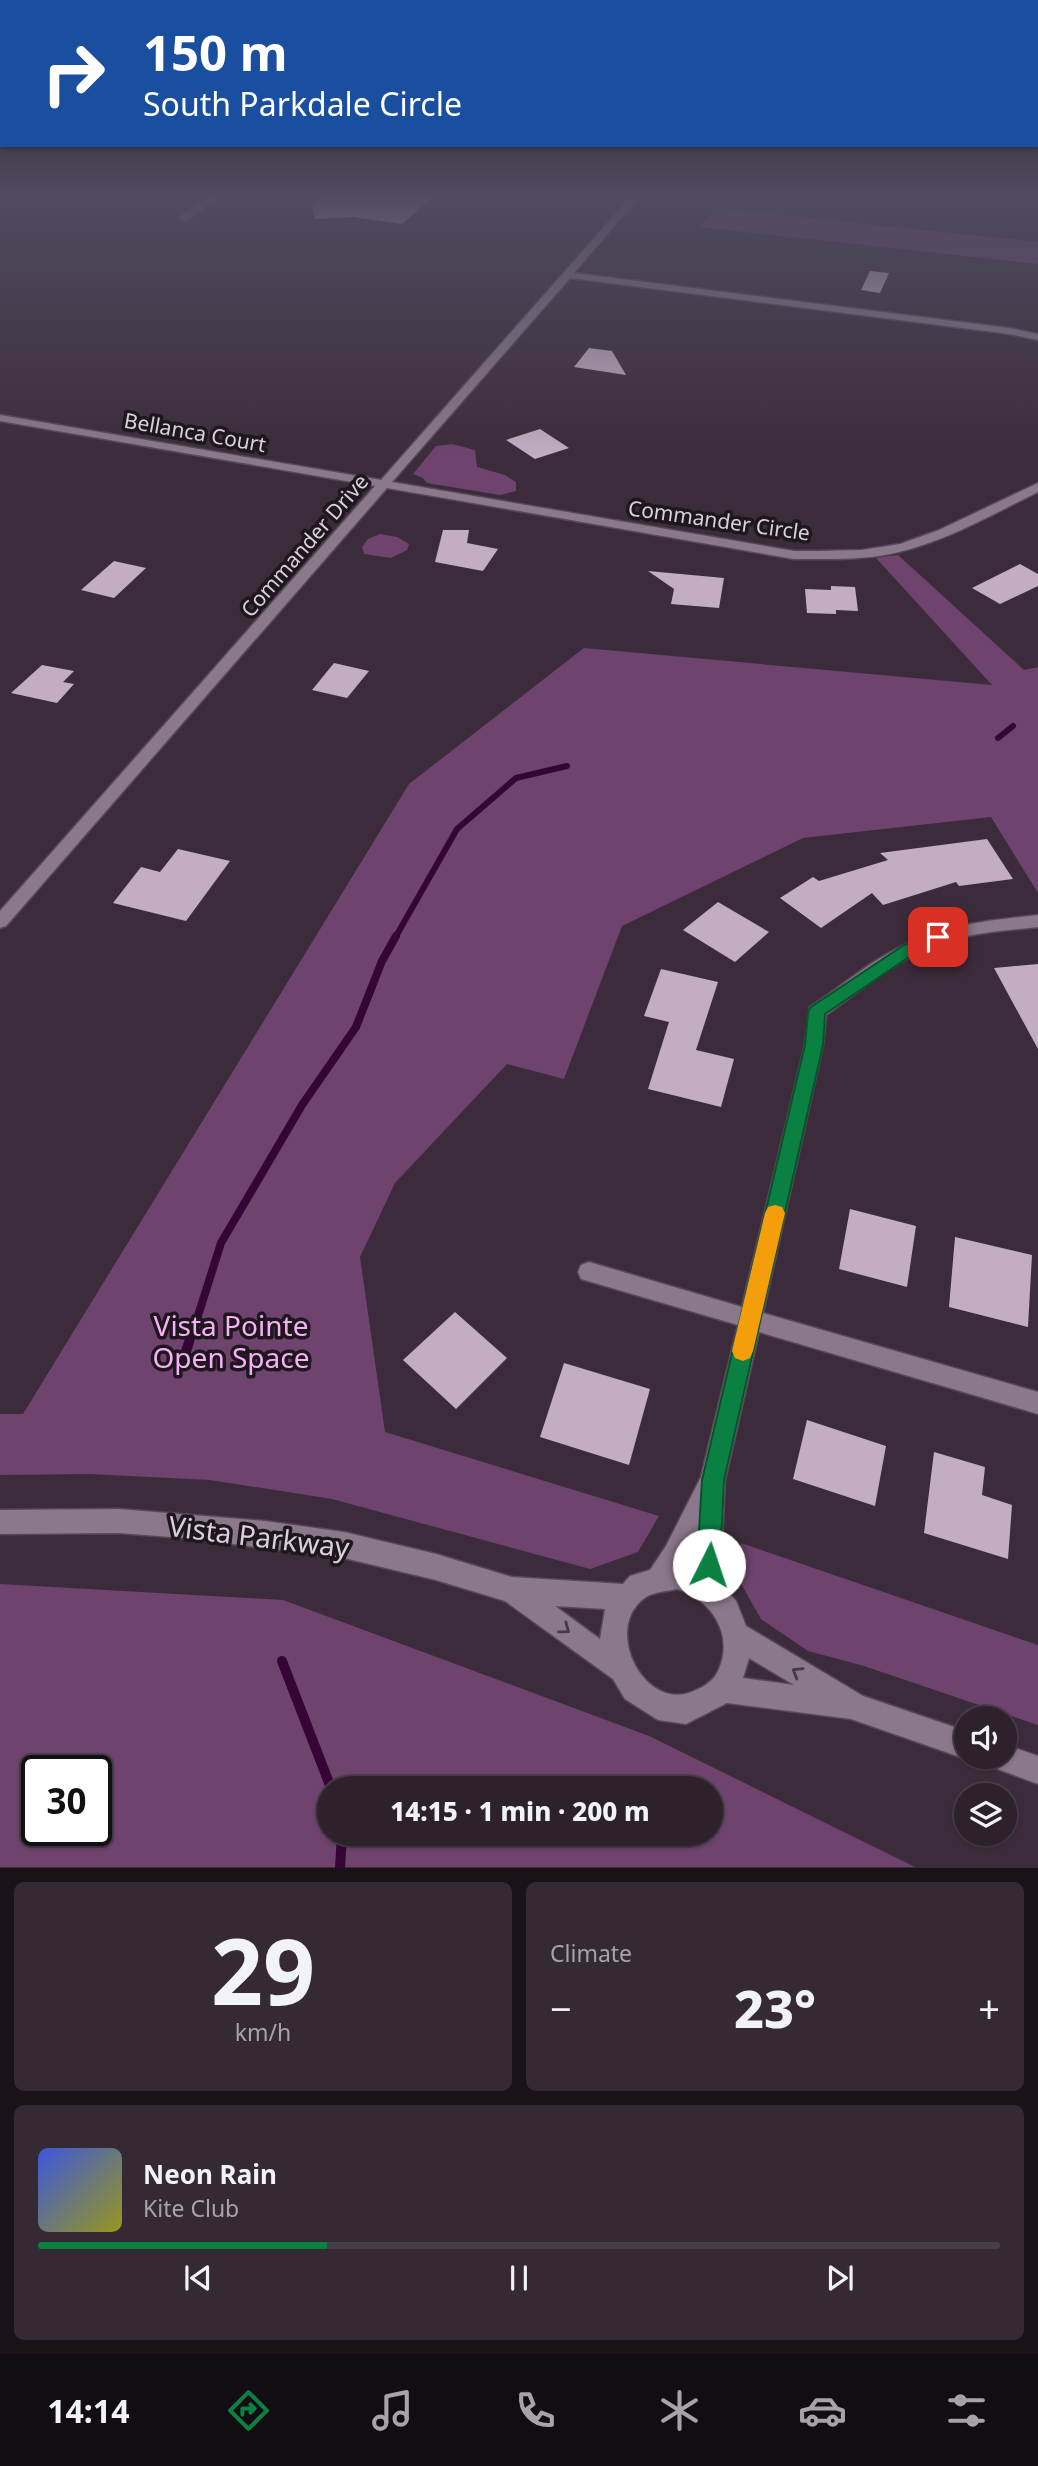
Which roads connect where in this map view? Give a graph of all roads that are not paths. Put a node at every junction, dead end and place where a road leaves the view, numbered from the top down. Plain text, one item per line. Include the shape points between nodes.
1 (565, 281) edge
2 (618, 281) edge
3 (1038, 337) edge
4 (0, 418) edge
5 (384, 485) junction
6 (1038, 487) edge
7 (1038, 921) edge
8 (0, 922) edge
9 (589, 1272) dead end
10 (750, 1320) junction
11 (1038, 1403) edge
12 (713, 1480) junction
13 (0, 1522) edge
14 (660, 1577) junction
15 (707, 1588) junction
16 (512, 1590) junction
17 (625, 1597) junction
18 (735, 1634) junction
19 (618, 1668) junction
20 (723, 1689) junction
21 (856, 1707) junction
22 (954, 1741) edge
23 (1017, 1762) edge
24 (1038, 1770) edge

1 - 5 street, Commander Drive
2 - 3 street
4 - 5 street, Bellanca Court
5 - 6 street, Commander Circle via 794,555 887,550 926,538
5 - 8 street, Commander Drive
7 - 10 street via 971,930 909,949 817,1012 814,1045
9 - 10 street
10 - 11 street
10 - 12 street
12 - 14 street
12 - 15 street
13 - 16 street, Vista Parkway via 119,1521 265,1534 344,1545
14 - 15 street via 684,1578
14 - 17 street
15 - 18 street via 730,1616
16 - 17 street, Vista Parkway
16 -> 19 street, Vista Parkway
17 - 19 street via 612,1629
18 - 20 street via 733,1673
21 -> 18 street
19 - 20 street via 630,1687 667,1708 688,1710 707,1703
20 - 21 street
21 - 22 street
23 - 24 street

